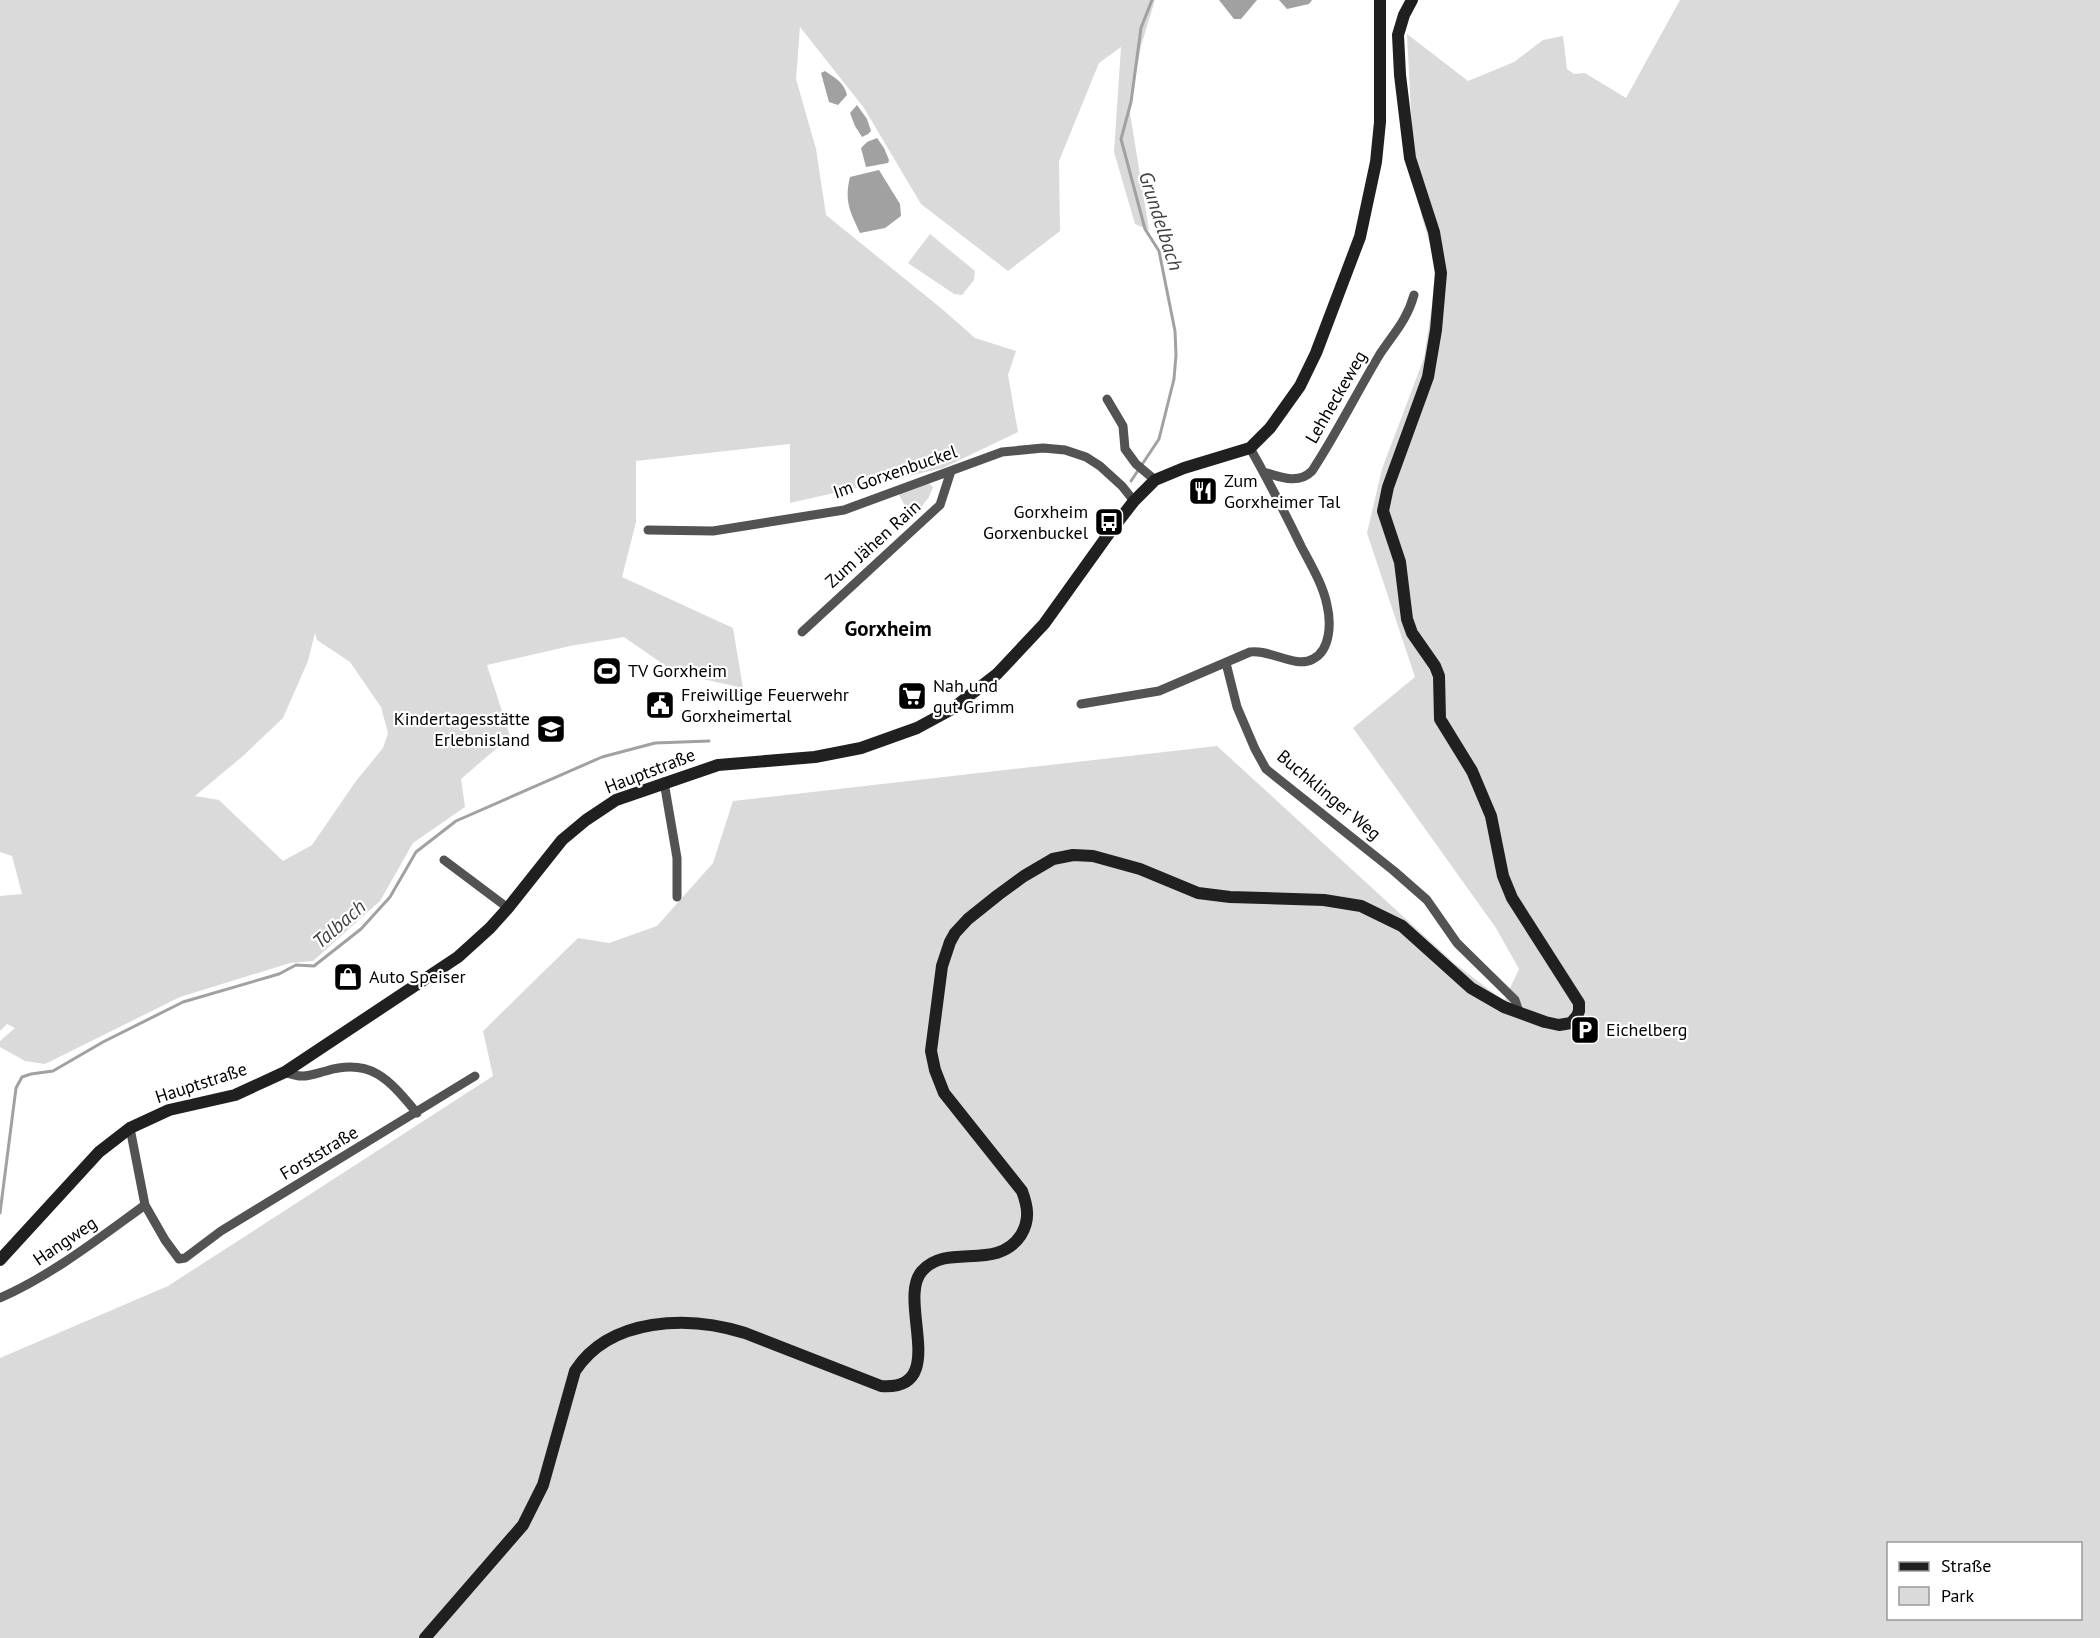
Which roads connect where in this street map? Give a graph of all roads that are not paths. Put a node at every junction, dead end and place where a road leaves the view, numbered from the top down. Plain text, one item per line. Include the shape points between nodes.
1 (1380, 0) edge
2 (1412, 0) edge
3 (1414, 295) dead end
4 (1107, 399) dead end
5 (1250, 448) junction
6 (951, 471) junction
7 (1264, 472) junction
8 (1155, 480) junction
9 (1134, 501) junction
10 (648, 530) dead end
11 (801, 632) dead end
12 (1226, 663) junction
13 (1081, 704) dead end
14 (664, 782) junction
15 (444, 860) dead end
16 (677, 897) dead end
17 (508, 908) junction
18 (1519, 1012) junction
19 (285, 1072) junction
20 (475, 1076) dead end
21 (417, 1113) junction
22 (130, 1128) junction
23 (145, 1205) junction
24 (0, 1260) edge
25 (0, 1298) edge
26 (425, 1638) edge

1 - 5 street via 1380,122 1360,237 1302,381 1276,420
2 - 18 street via 1398,35 1400,75 1410,158 1434,232 1441,273 1428,376 1383,511 1402,573 1407,619 1412,633 1436,666 1440,719 1469,766 1488,808 1503,876 1512,898 1579,1003 1576,1017 1565,1024 1545,1022
3 - 7 street, Lehheckeweg via 1403,324 1382,352 1312,471 1296,479
4 - 8 street via 1123,426 1125,449
5 - 7 street
5 - 8 street, Hauptstraße
6 - 9 street, Im Gorxenbuckel via 1002,452 1054,448 1093,461
6 - 10 street, Im Gorxenbuckel via 844,510 713,531
6 - 11 street, Zum Jähen Rain via 940,506
7 - 12 street via 1320,584 1327,604 1328,636 1319,655 1305,662 1256,651
8 - 9 street, Hauptstraße
9 - 14 street, Hauptstraße via 1044,624 997,674 952,709 917,728 861,748 815,757 717,765
12 - 13 street via 1159,691
12 - 18 street, Buchklinger Weg via 1237,707 1266,769 1427,900 1456,943 1507,991
14 - 16 street via 677,858
14 - 17 street, Hauptstraße via 616,801 586,820 562,840
15 - 17 street
17 - 19 street, Hauptstraße via 458,957
18 - 26 street via 1471,987 1402,926 1361,906 1324,900 1198,893 1140,869 1093,856 1053,859 968,919 955,933 946,953 930,1051 935,1070 944,1093 1022,1191 1028,1217 1015,1244 1002,1252 939,1260 920,1273 914,1303 919,1359 914,1372 896,1387 882,1386 745,1333 691,1322 620,1333 593,1349 575,1371 543,1485 523,1525
19 - 21 street via 302,1078 343,1067 377,1073 392,1083
19 - 22 street, Hauptstraße via 235,1095 169,1110
20 - 21 street, Forststraße
21 - 23 street, Forststraße via 221,1231 185,1258 179,1259
22 - 23 street
22 - 24 street, Hauptstraße via 99,1152
23 - 25 street, Hangweg via 86,1248

